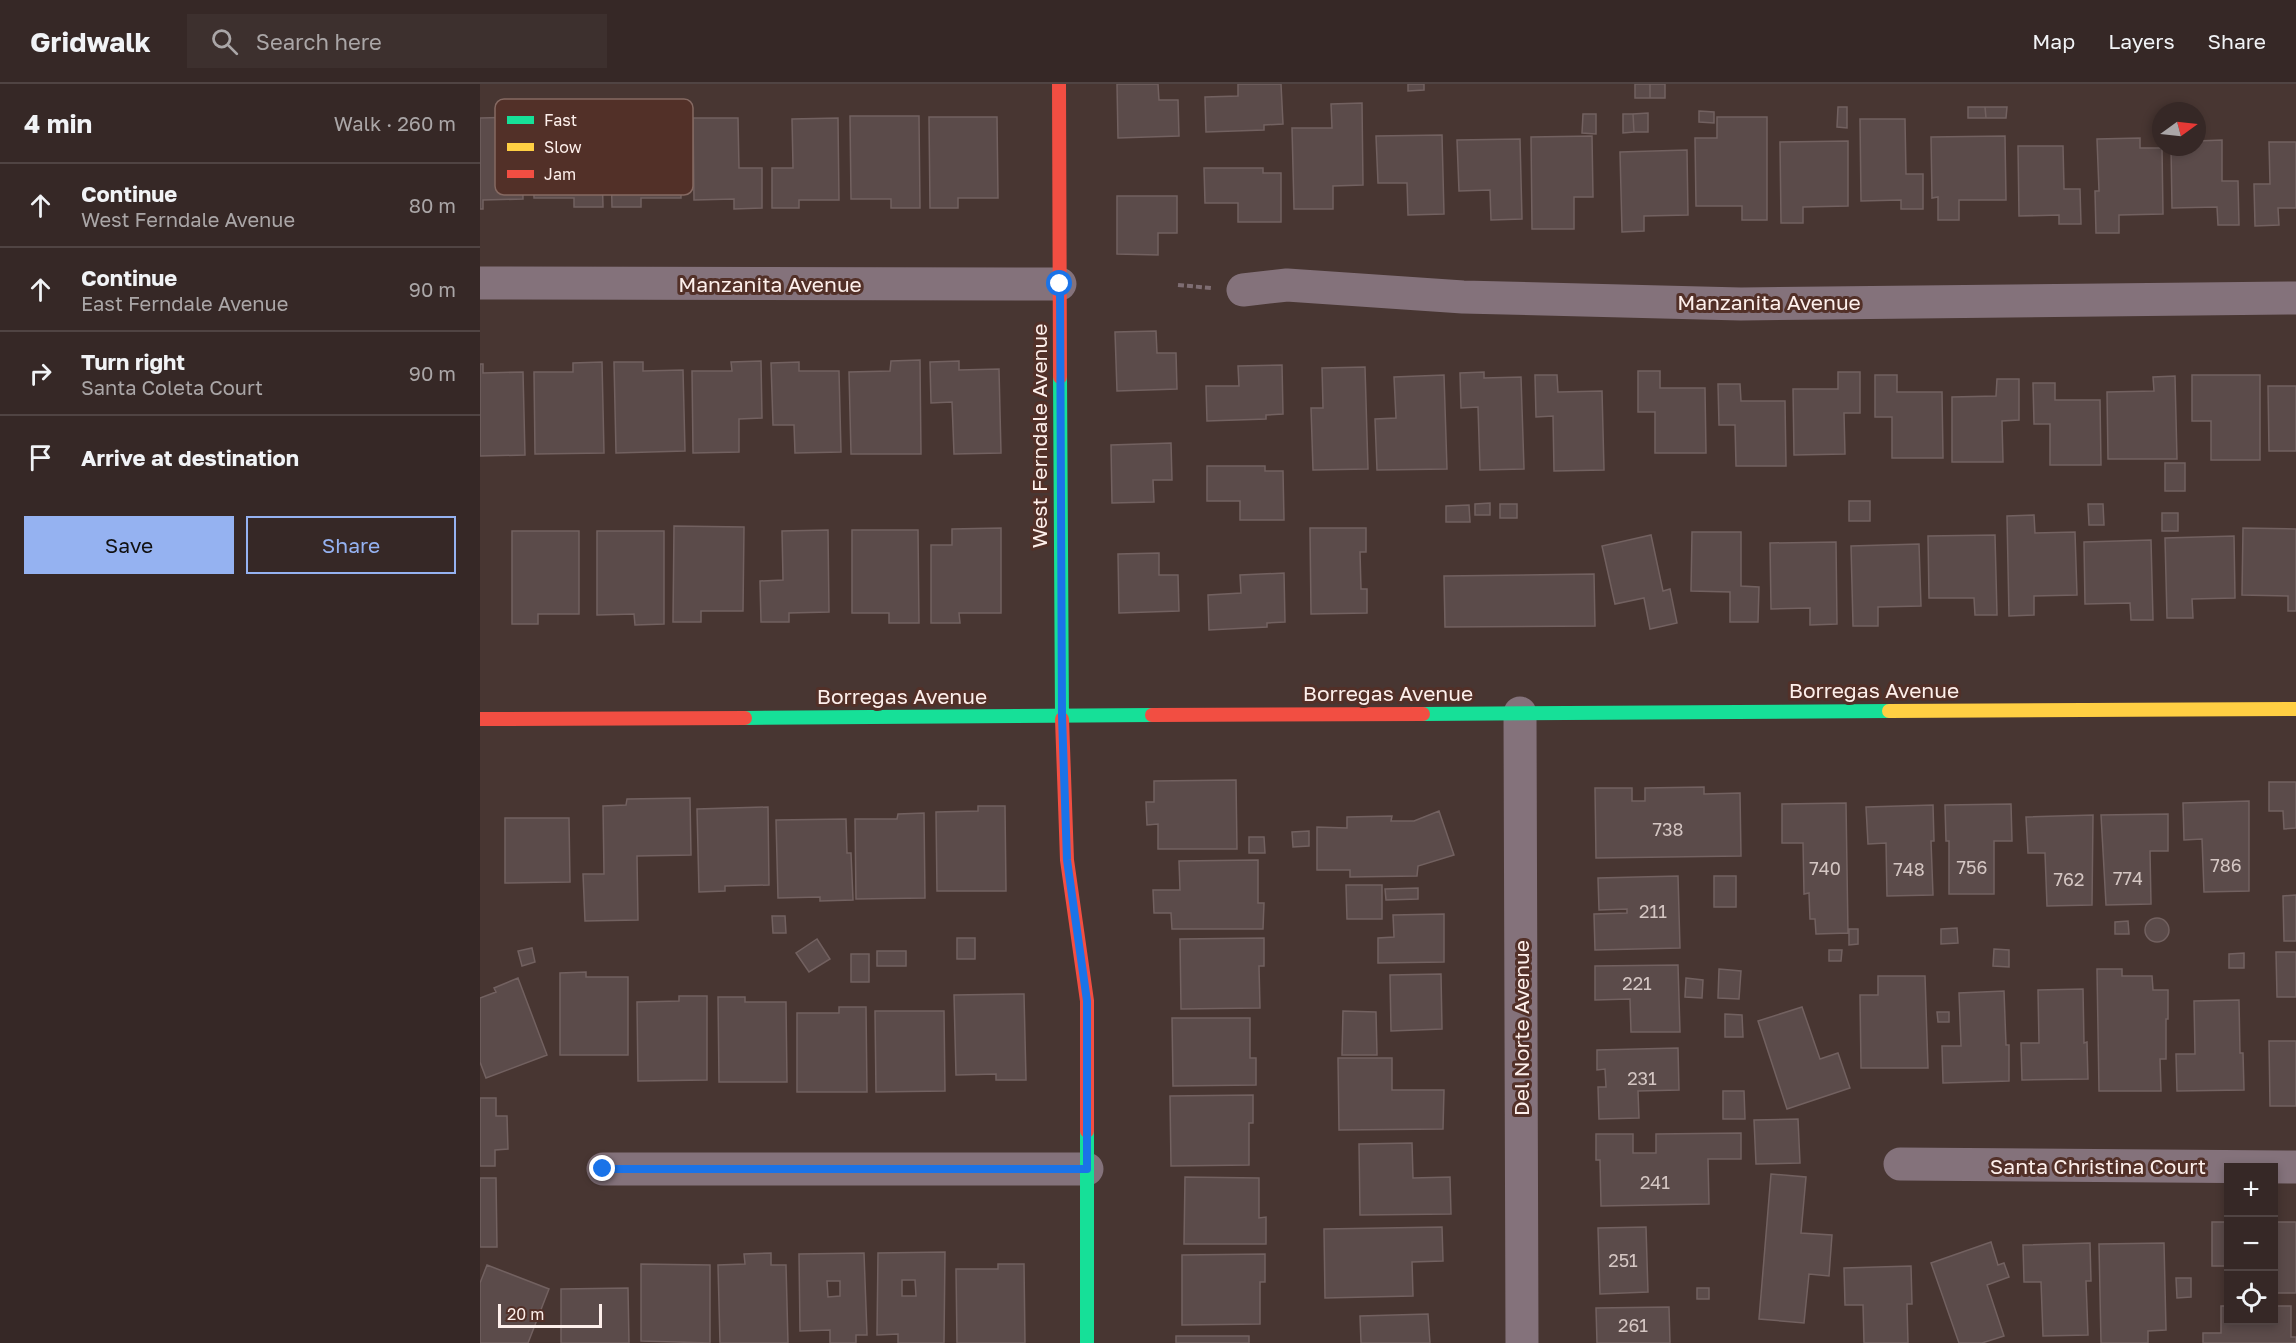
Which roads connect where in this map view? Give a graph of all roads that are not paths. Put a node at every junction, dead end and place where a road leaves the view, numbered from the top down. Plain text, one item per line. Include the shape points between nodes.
1 (1059, 84) edge
2 (480, 283) edge
3 (1060, 284) junction
4 (1243, 290) dead end
5 (2296, 298) edge
6 (2296, 709) edge
7 (1520, 713) junction
8 (1062, 716) junction
9 (480, 719) edge
10 (1900, 1164) dead end
11 (2296, 1167) edge
12 (603, 1169) dead end
13 (1087, 1169) junction
14 (1087, 1343) edge
15 (1522, 1343) edge

1 - 3 street, West Ferndale Avenue
2 - 3 street, Manzanita Avenue
3 - 8 street, West Ferndale Avenue
4 - 5 street, Manzanita Avenue via 1287,285 1463,297 1741,304
6 - 7 street, Borregas Avenue
7 - 8 street, Borregas Avenue
7 - 15 street, Del Norte Avenue
8 - 9 street, Borregas Avenue
8 - 13 street, West Ferndale Avenue via 1067,860 1087,1001
10 - 11 street, Santa Christina Court
12 - 13 street
13 - 14 street, West Ferndale Avenue

